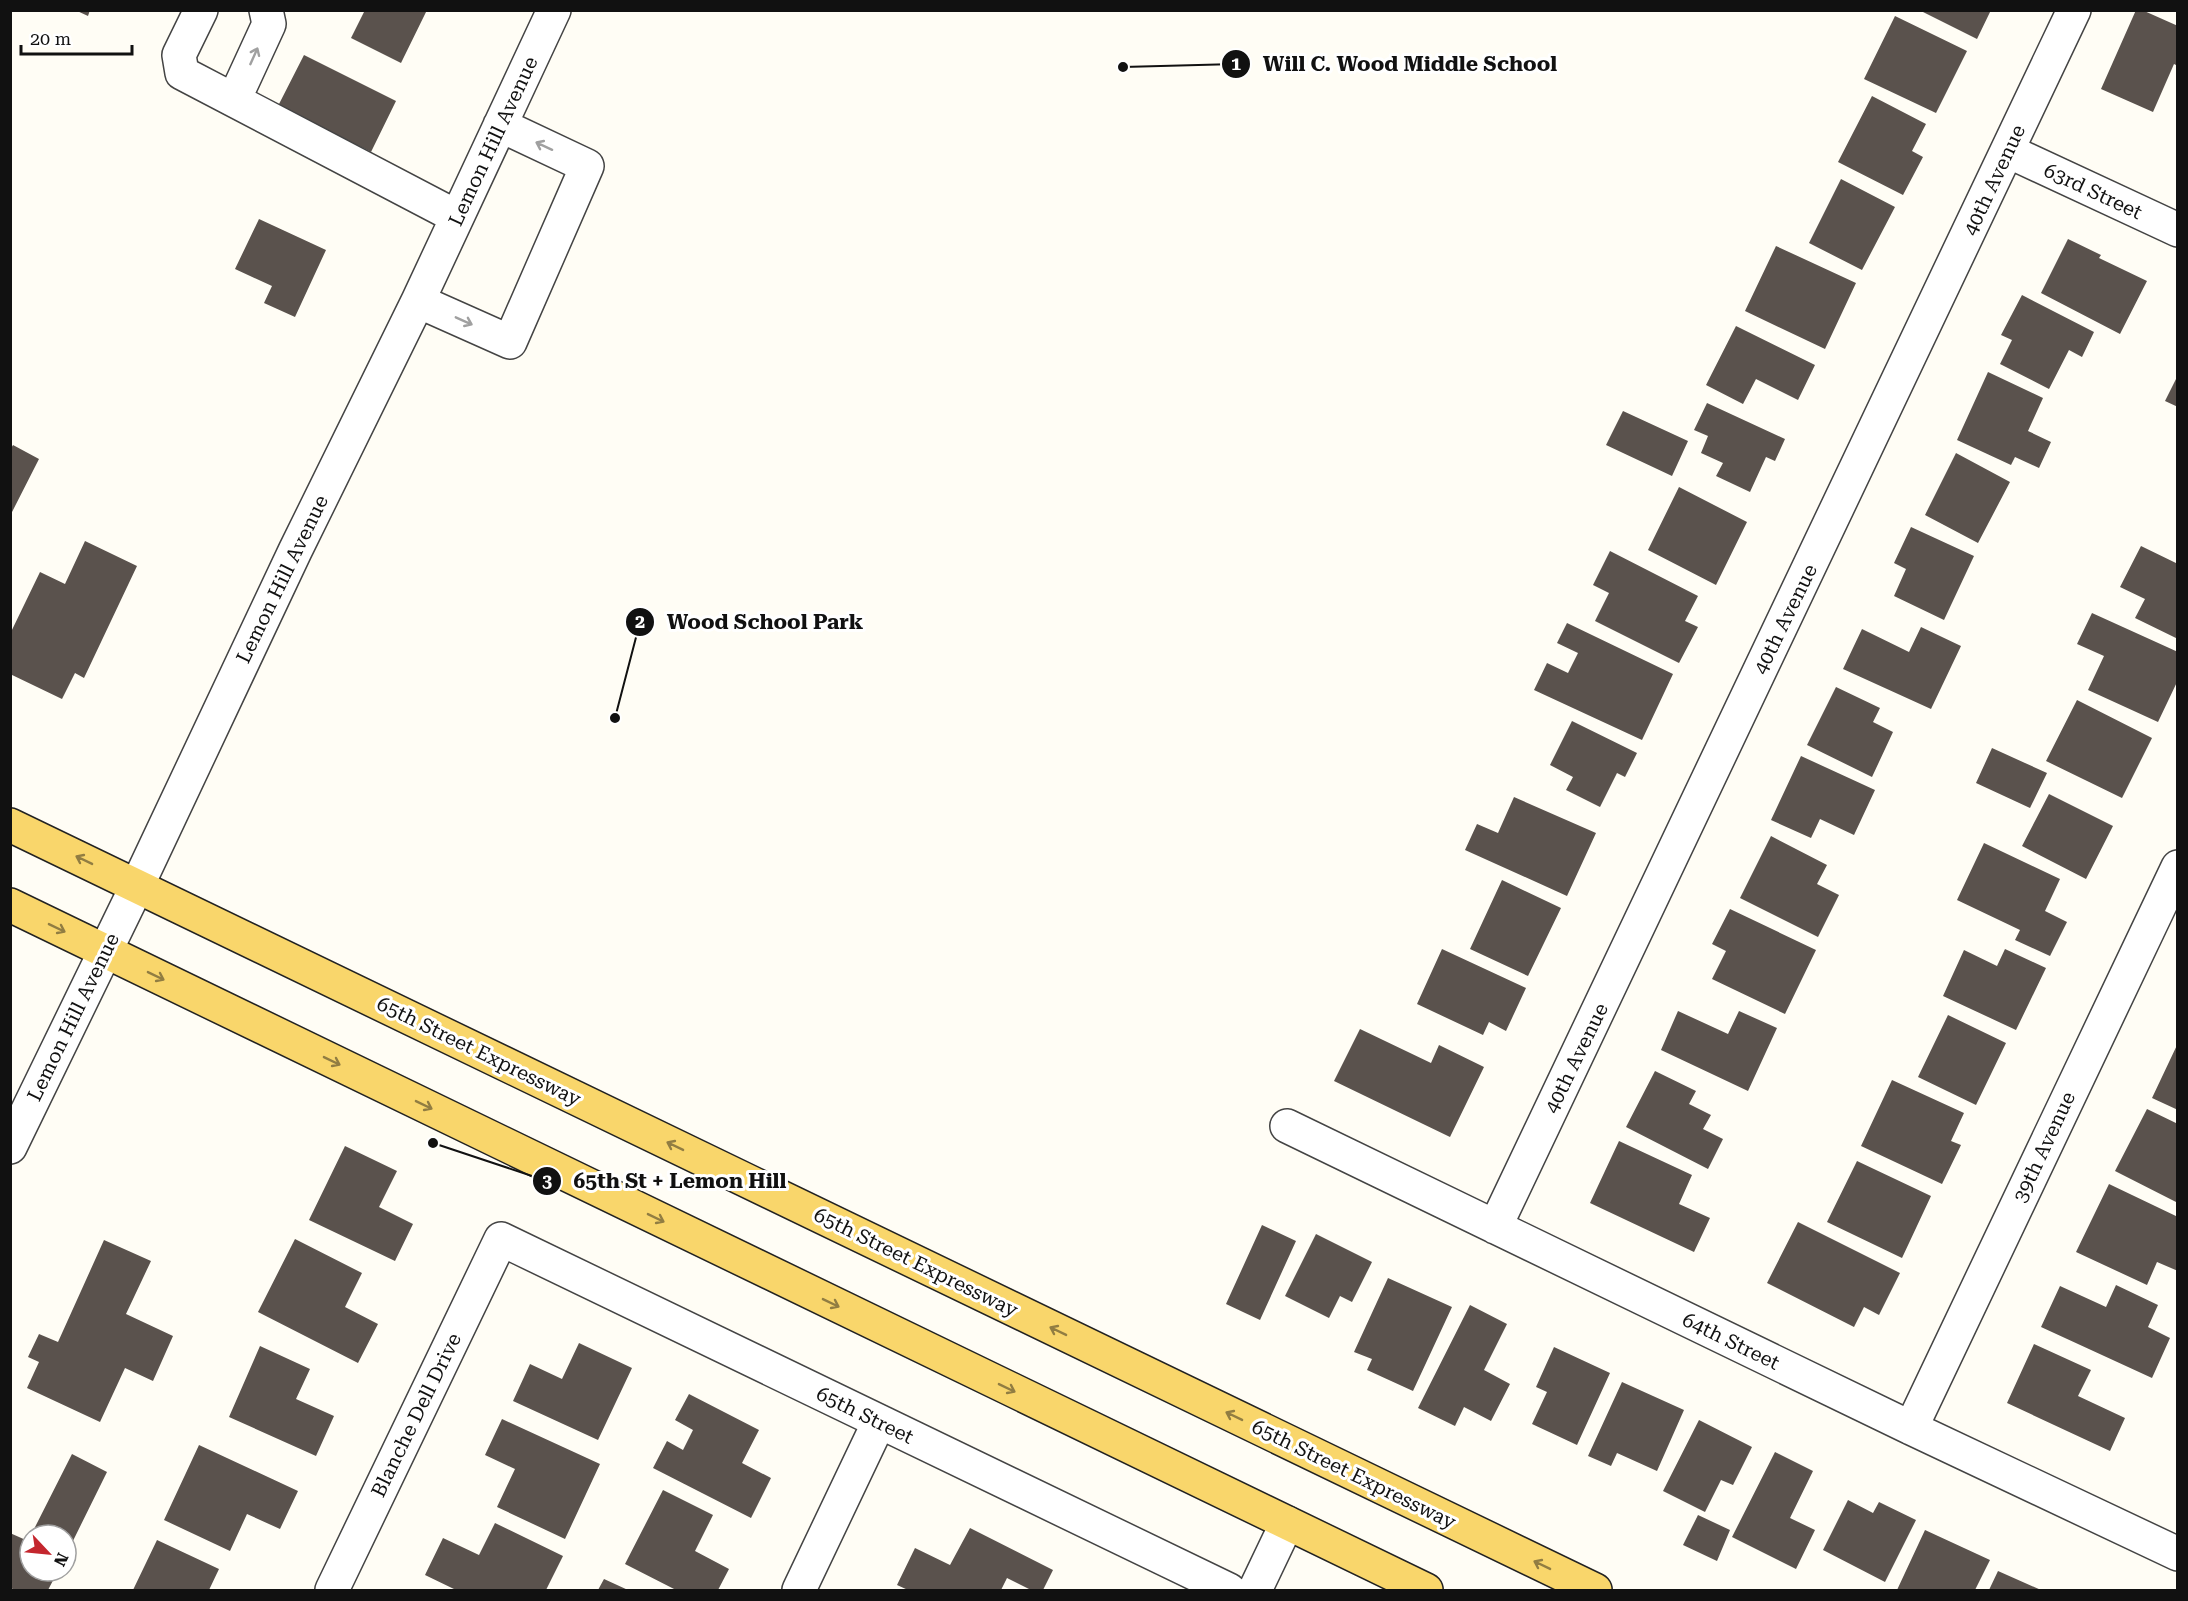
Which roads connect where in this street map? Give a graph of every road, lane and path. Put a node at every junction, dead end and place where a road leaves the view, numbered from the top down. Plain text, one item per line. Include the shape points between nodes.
1 (201, 10) edge
2 (266, 10) edge
3 (554, 10) edge
4 (2074, 10) edge
5 (234, 100) junction
6 (500, 125) junction
7 (2008, 151) junction
8 (457, 217) junction
9 (2178, 230) edge
10 (418, 301) junction
11 (10, 825) edge
12 (2178, 867) edge
13 (137, 886) junction
14 (10, 905) edge
15 (104, 950) junction
16 (1287, 1126) dead end
17 (10, 1147) edge
18 (1495, 1227) junction
19 (501, 1239) joint
20 (879, 1422) junction
21 (1911, 1428) junction
22 (1287, 1523) junction
23 (2178, 1554) edge
24 (332, 1590) edge
25 (799, 1590) edge
26 (1229, 1590) edge
27 (1256, 1590) edge
28 (1426, 1590) edge
29 (1595, 1590) edge

1 - 5 street via 179,55 182,73
5 -> 2 street via 269,24
3 - 6 street, Lemon Hill Avenue
4 - 7 street, 40th Avenue
5 - 8 street
6 - 8 street, Lemon Hill Avenue
10 -> 6 street via 510,342 587,166
7 - 9 street, 63rd Street
7 - 18 street, 40th Avenue
8 - 10 street, Lemon Hill Avenue
10 - 13 street, Lemon Hill Avenue
13 -> 11 main road, 65th Street Expressway
12 - 21 street, 39th Avenue
13 - 15 street, Lemon Hill Avenue
29 -> 13 main road, 65th Street Expressway
14 -> 15 main road
15 - 17 street, Lemon Hill Avenue
15 -> 22 main road
16 - 18 street, 64th Street
18 - 21 street, 64th Street
19 - 20 street, 65th Street
19 - 24 street, Blanche Dell Drive
20 - 25 street
20 - 26 street, 65th Street
21 - 23 street, 64th Street
22 - 27 street
22 - 28 main road

